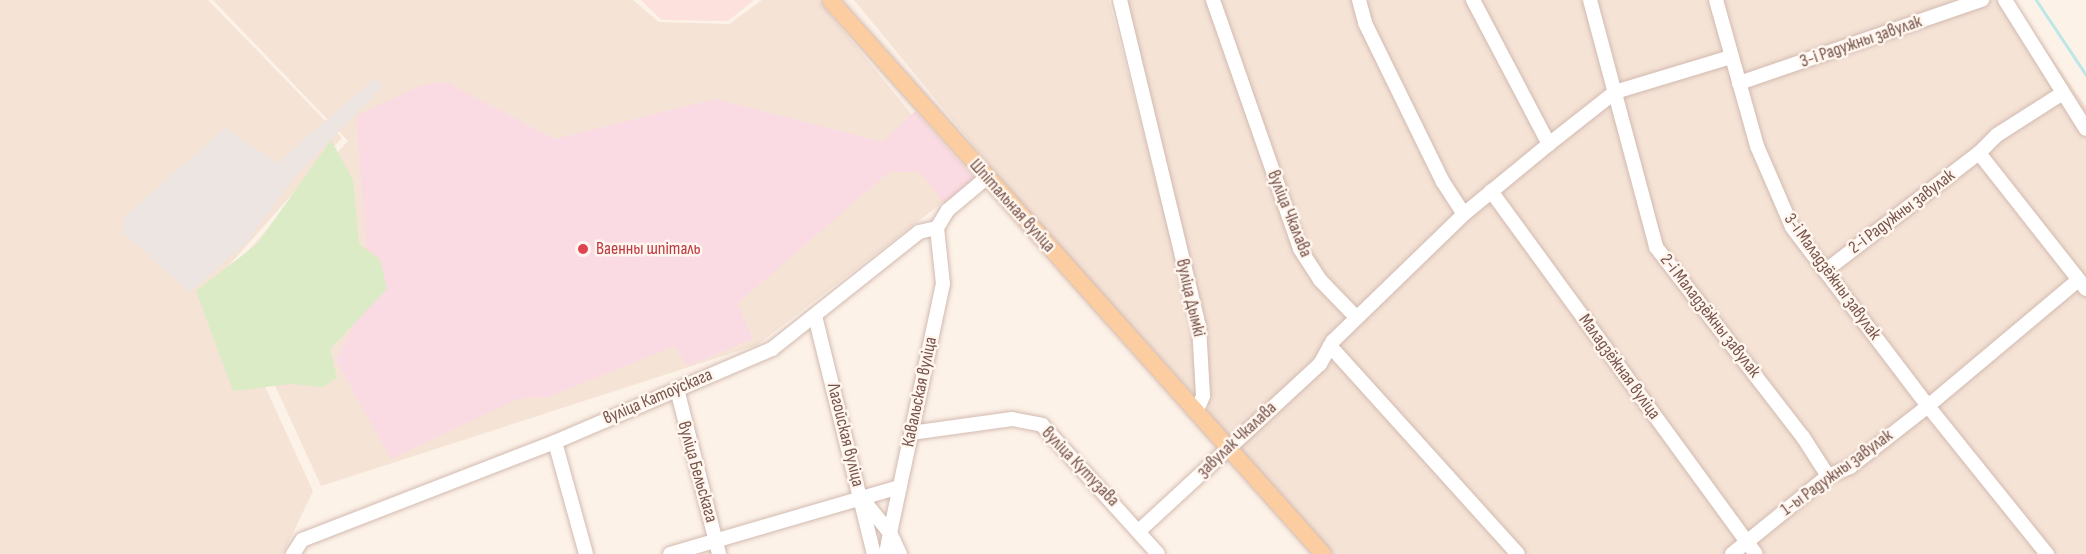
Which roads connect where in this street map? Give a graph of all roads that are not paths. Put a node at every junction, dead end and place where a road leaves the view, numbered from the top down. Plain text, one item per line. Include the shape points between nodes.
1 (831, 0) edge
2 (1120, 0) edge
3 (1213, 0) edge
4 (1359, 0) edge
5 (1473, 0) edge
6 (1590, 0) edge
7 (1716, 0) edge
8 (1982, 0) edge
9 (2005, 0) edge
10 (1731, 57) junction
11 (1739, 83) junction
12 (1615, 92) junction
13 (2061, 94) junction
14 (2086, 129) edge
15 (1549, 144) junction
16 (1979, 153) junction
17 (986, 178) junction
18 (1491, 192) junction
19 (1464, 214) junction
20 (937, 228) junction
21 (1825, 271) junction
22 (2082, 285) edge
23 (815, 316) junction
24 (1356, 317) junction
25 (1330, 346) junction
26 (676, 389) junction
27 (1928, 406) junction
28 (1197, 410) junction
29 (911, 433) junction
30 (555, 442) junction
31 (1229, 447) junction
32 (1828, 477) junction
33 (899, 487) junction
34 (860, 497) junction
35 (1140, 530) junction
36 (890, 533) junction
37 (716, 540) junction
38 (1748, 541) junction
39 (293, 554) edge
40 (585, 554) edge
41 (670, 554) edge
42 (719, 554) edge
43 (874, 554) edge
44 (886, 554) edge
45 (900, 554) edge
46 (1158, 554) edge
47 (1323, 554) edge
48 (1518, 554) edge
49 (1732, 554) edge
50 (1756, 554) edge
51 (2047, 554) edge

1 - 17 main road, Шпітальная вуліца
2 - 28 street, вуліца Дымкі via 1199,326 1203,396
3 - 24 street, вуліца Чкалава via 1300,249 1320,280
4 - 19 street via 1365,23 1443,182
5 - 15 street
6 - 12 street, 2-і Маладзёжны завулак
7 - 10 street, 3-і Маладзёжны завулак
8 - 11 street, 3-і Радужны завулак
9 - 13 street
10 - 11 street, 3-і Маладзёжны завулак
10 - 12 street
11 - 21 street, 3-і Маладзёжны завулак via 1775,193 1792,227
12 - 15 street
12 - 32 street, 2-і Маладзёжны завулак via 1656,247 1803,437
13 - 14 street
13 - 16 street, 2-і Радужны завулак via 1997,135
15 - 18 street
16 - 21 street, 2-і Радужны завулак
16 - 22 street
17 - 20 street via 948,210
17 - 28 main road, Шпітальная вуліца
18 - 19 street
18 - 38 street, Маладзёжная вуліца
19 - 24 street
20 - 23 street, вуліца Катоўскага via 919,232
20 - 29 street, Кавальская вуліца via 943,284
21 - 27 street, 3-і Маладзёжны завулак
22 - 27 street, 1-ы Радужны завулак
23 - 26 street, вуліца Катоўскага via 772,349
23 - 34 street, Лагойская вуліца
24 - 25 street
25 - 31 street, завулак Чкалава via 1320,364
25 - 48 street
26 - 30 street, вуліца Катоўскага
26 - 37 street, вуліца Бельскага
27 - 32 street, 1-ы Радужны завулак via 1850,466
27 - 51 street
28 - 31 main road
29 - 33 street, Кавальская вуліца
29 - 35 street, вуліца Кутузава via 1012,419 1042,425
30 - 39 street, вуліца Катоўскага via 302,540
30 - 40 street
31 - 35 street, завулак Чкалава
31 - 47 main road
32 - 38 street, 1-ы Радужны завулак
33 - 34 street
33 - 36 street, Кавальская вуліца
34 - 36 street
34 - 37 street
34 - 43 street, Лагойская вуліца
35 - 46 street, вуліца Кутузава
36 - 44 street, Кавальская вуліца
36 - 45 street
37 - 41 street
37 - 42 street, вуліца Бельскага
38 - 49 street
38 - 50 street, Маладзёжная вуліца

